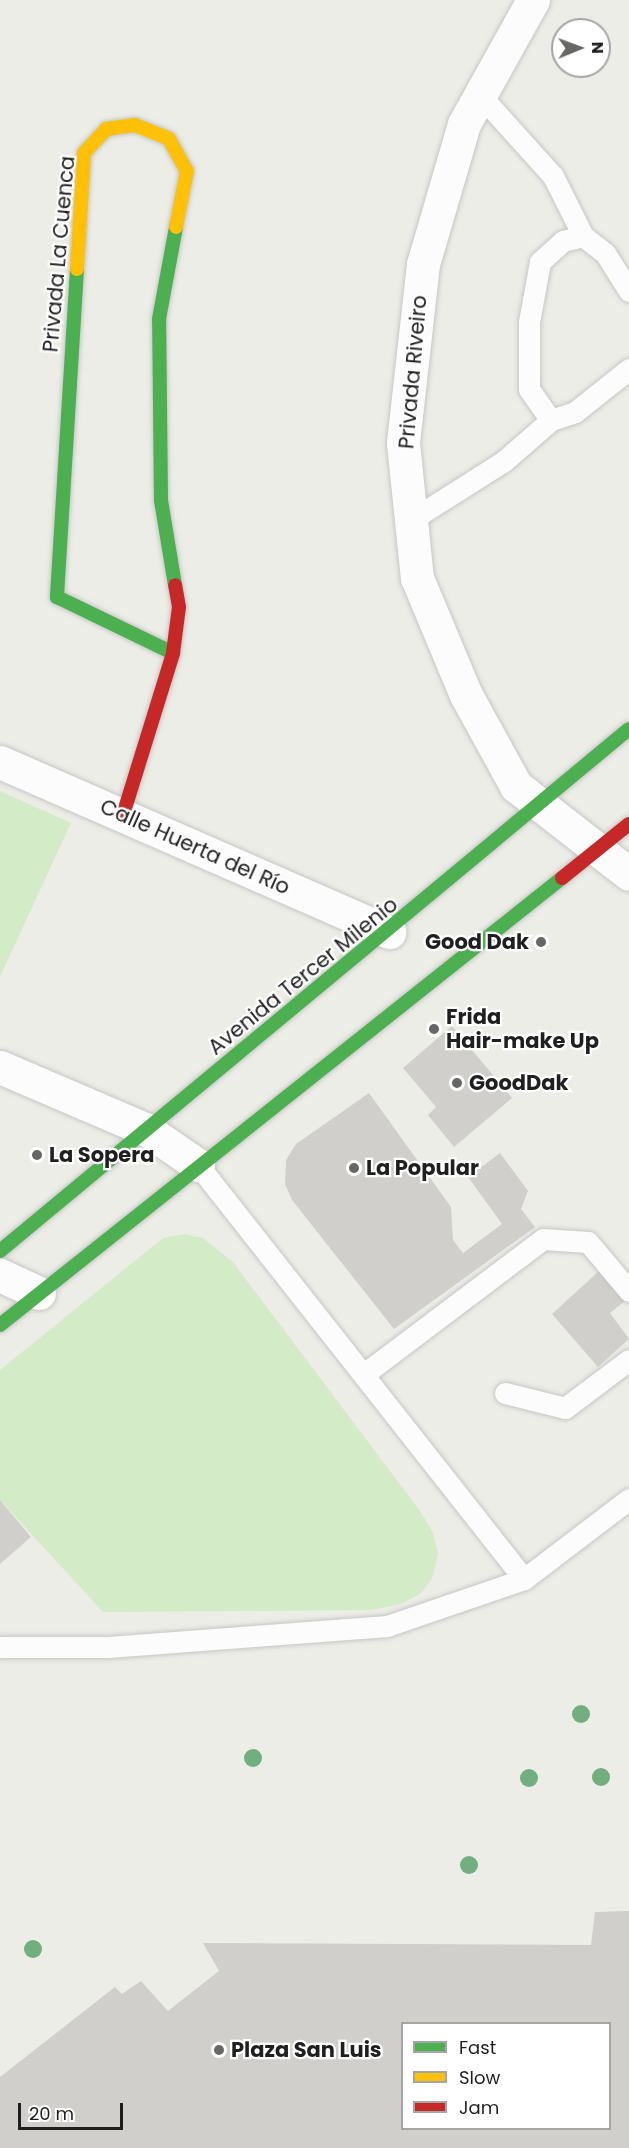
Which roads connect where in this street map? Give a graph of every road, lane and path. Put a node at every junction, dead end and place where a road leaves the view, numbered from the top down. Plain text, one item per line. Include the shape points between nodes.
1 (533, 0) edge
2 (480, 95) junction
3 (583, 236) junction
4 (629, 291) edge
5 (629, 369) edge
6 (551, 420) junction
7 (411, 520) junction
8 (173, 653) junction
9 (629, 729) edge
10 (0, 762) edge
11 (539, 805) junction
12 (123, 815) junction
13 (629, 824) edge
14 (596, 852) junction
15 (629, 874) edge
16 (389, 933) junction
17 (0, 1066) edge
18 (147, 1130) junction
19 (198, 1165) junction
20 (0, 1251) edge
21 (0, 1275) edge
22 (629, 1290) edge
23 (39, 1293) junction
24 (0, 1326) edge
25 (629, 1360) edge
26 (364, 1374) junction
27 (505, 1393) dead end
28 (629, 1499) edge
29 (524, 1580) junction
30 (0, 1647) edge

1 - 2 street, Privada Riveiro
2 - 3 lane via 553,176
2 - 7 street, Privada Riveiro via 464,124 423,264 403,443
3 - 4 lane via 605,253
3 - 6 lane via 563,241 540,262 529,322 529,389
5 - 6 lane via 575,412
6 - 7 lane via 504,461
7 - 11 street, Privada Riveiro via 417,578 466,695 516,786
8 - 8 street, Privada La Cuenca via 179,607 161,500 159,319 187,171 169,139 135,125 106,129 84,153 57,597
8 - 12 street, Privada La Cuenca
9 - 11 street, Avenida Tercer Milenio
10 - 12 street, Calle Huerta del Río
11 - 14 street, Privada Riveiro
11 - 16 street, Avenida Tercer Milenio
12 - 16 street, Calle Huerta del Río
13 - 14 street
14 - 15 street, Privada Riveiro
14 - 19 street
16 - 18 street, Avenida Tercer Milenio
17 - 18 street
18 - 19 street
18 - 20 street, Avenida Tercer Milenio
19 - 23 street
19 - 26 lane
21 - 23 street
22 - 26 lane via 588,1242 543,1239
23 - 24 street
25 - 27 lane via 565,1408
26 - 29 lane
28 - 29 lane
29 - 30 lane via 387,1626 108,1647

